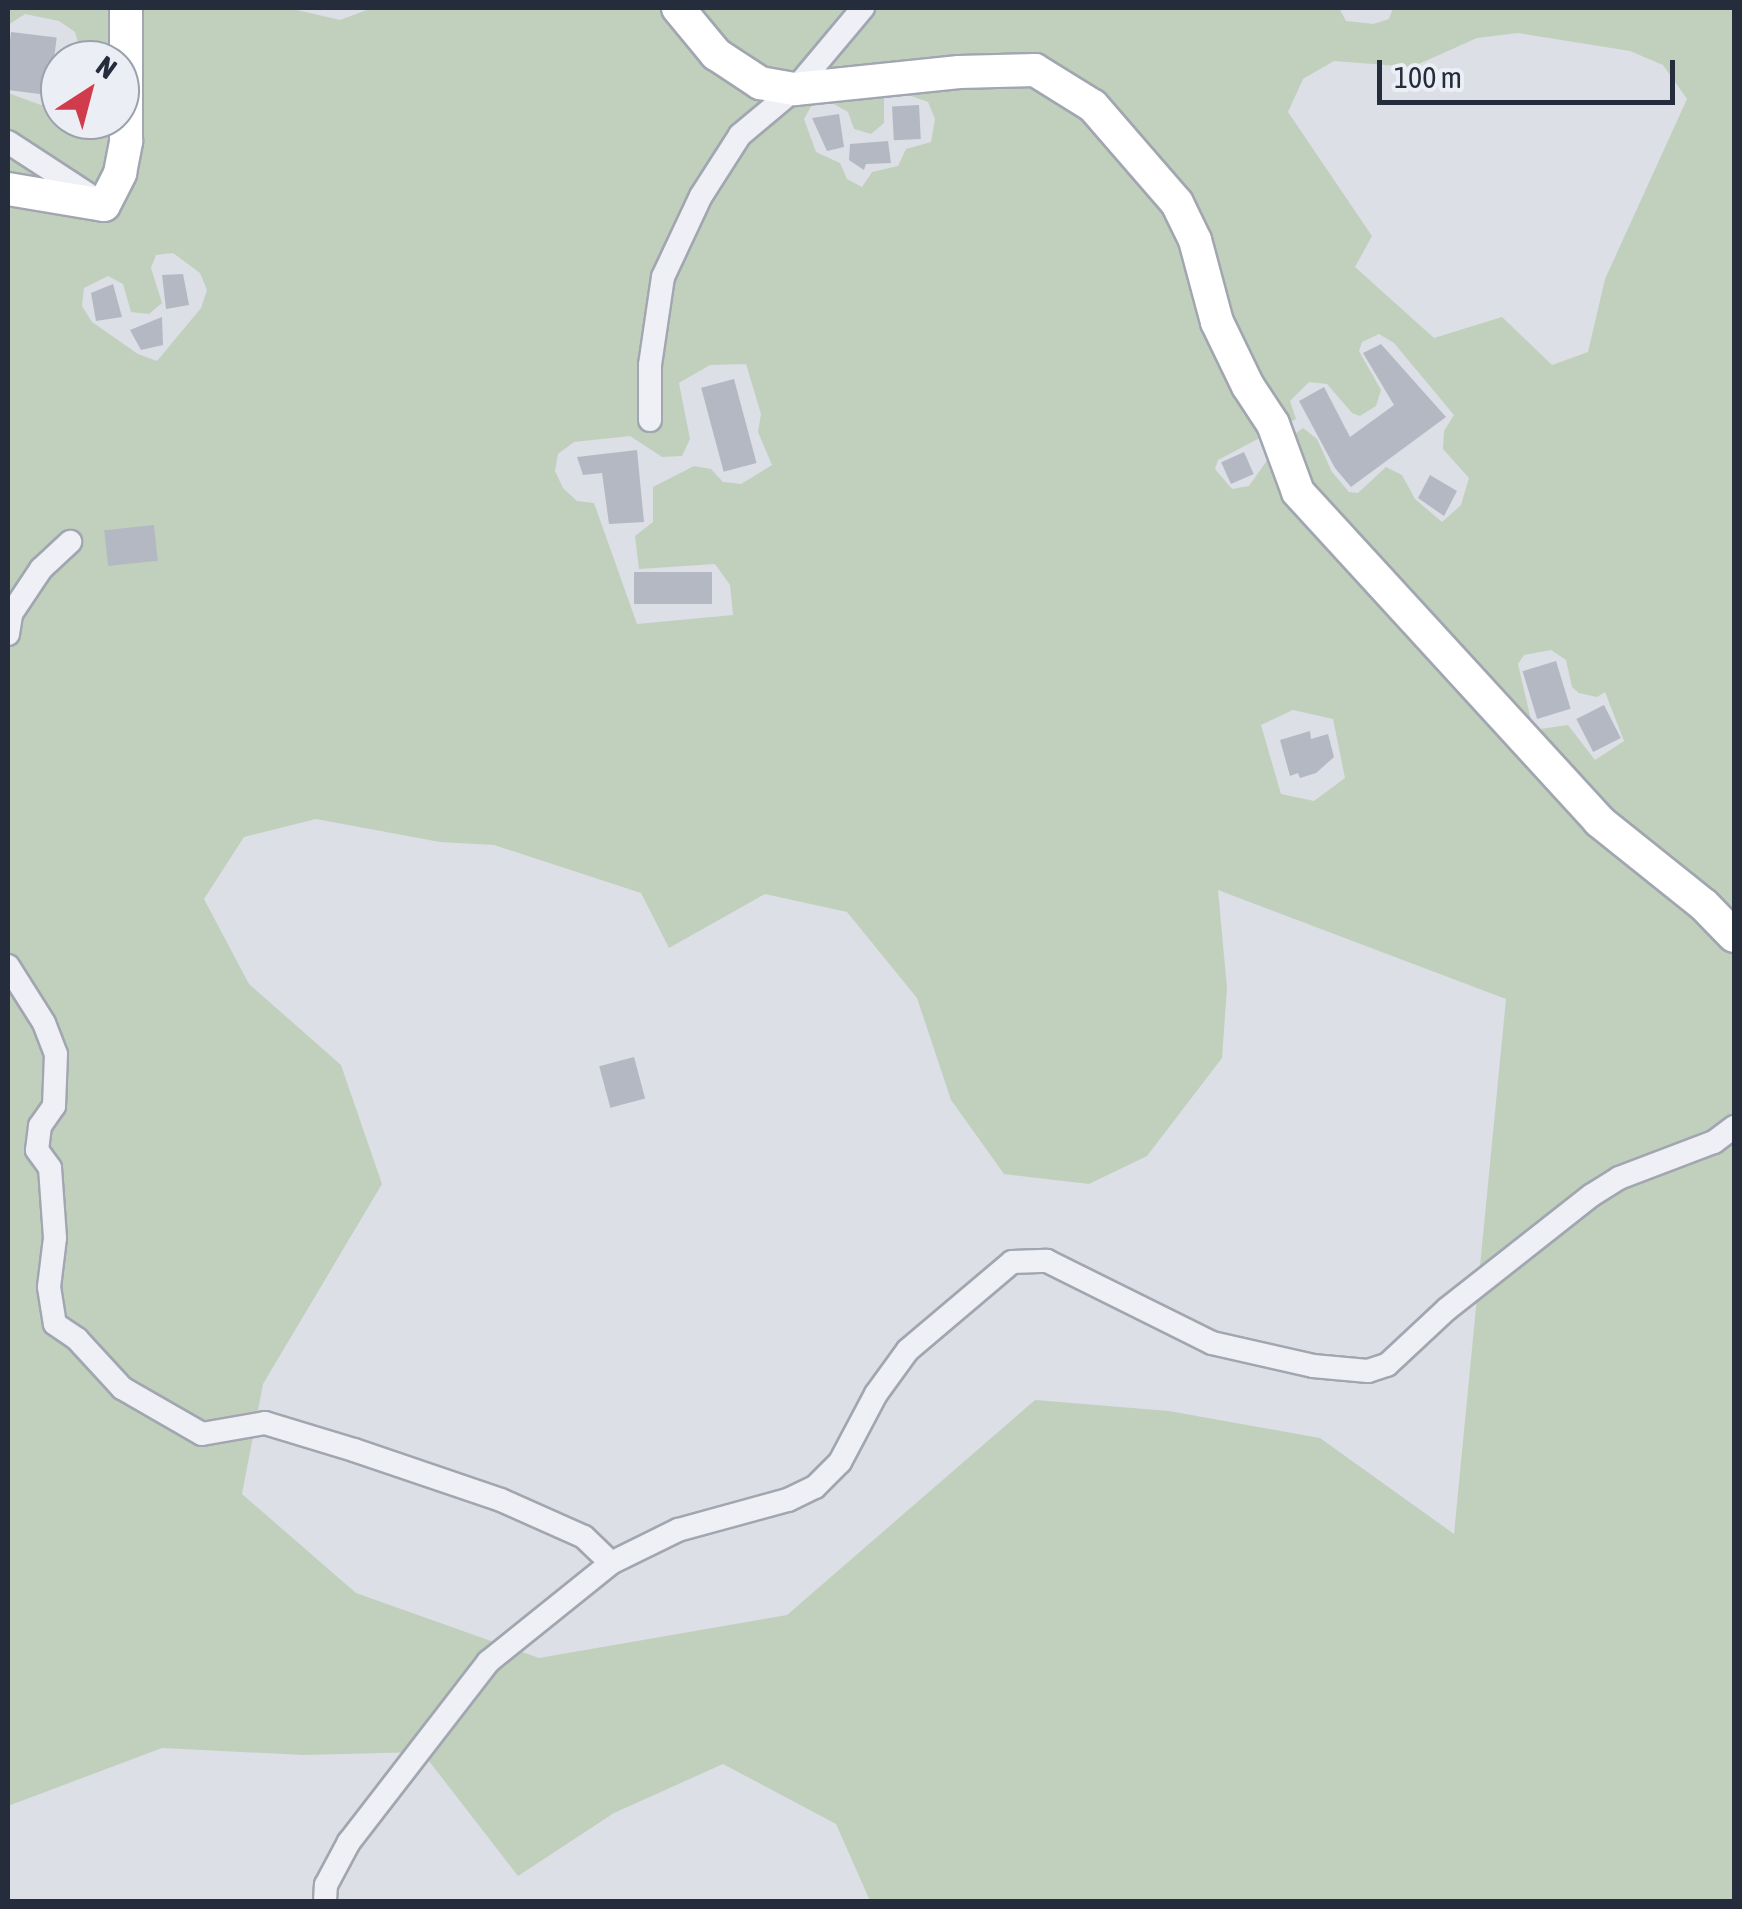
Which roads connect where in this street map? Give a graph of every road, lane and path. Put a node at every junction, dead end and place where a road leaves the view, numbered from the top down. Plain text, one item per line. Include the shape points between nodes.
1 (126, 8) edge
2 (678, 8) edge
3 (863, 8) edge
4 (795, 89) junction
5 (8, 142) edge
6 (8, 189) edge
7 (104, 205) junction
8 (650, 420) dead end
9 (70, 542) dead end
10 (8, 634) edge
11 (1734, 936) edge
12 (8, 966) edge
13 (1734, 1127) edge
14 (611, 1562) junction
15 (325, 1902) edge

1 - 7 street via 126,141
2 - 4 street via 716,54 760,83
3 - 4 street
4 - 8 street via 740,135 701,196 663,277
4 - 11 street via 1034,70 1093,106 1177,203 1217,322 1273,424 1298,492 1599,821
5 - 7 street
6 - 7 street
9 - 10 street via 41,568 12,614
12 - 14 street via 56,1054 54,1106 40,1126 37,1150 50,1168 55,1324 122,1388 202,1434 265,1423 354,1450 501,1500 584,1537
13 - 14 street via 1592,1195 1447,1309 1400,1355 1368,1371 1212,1343 1047,1261 1012,1262 890,1370 840,1462 815,1488 678,1530
14 - 15 street via 488,1662 350,1842 326,1885

